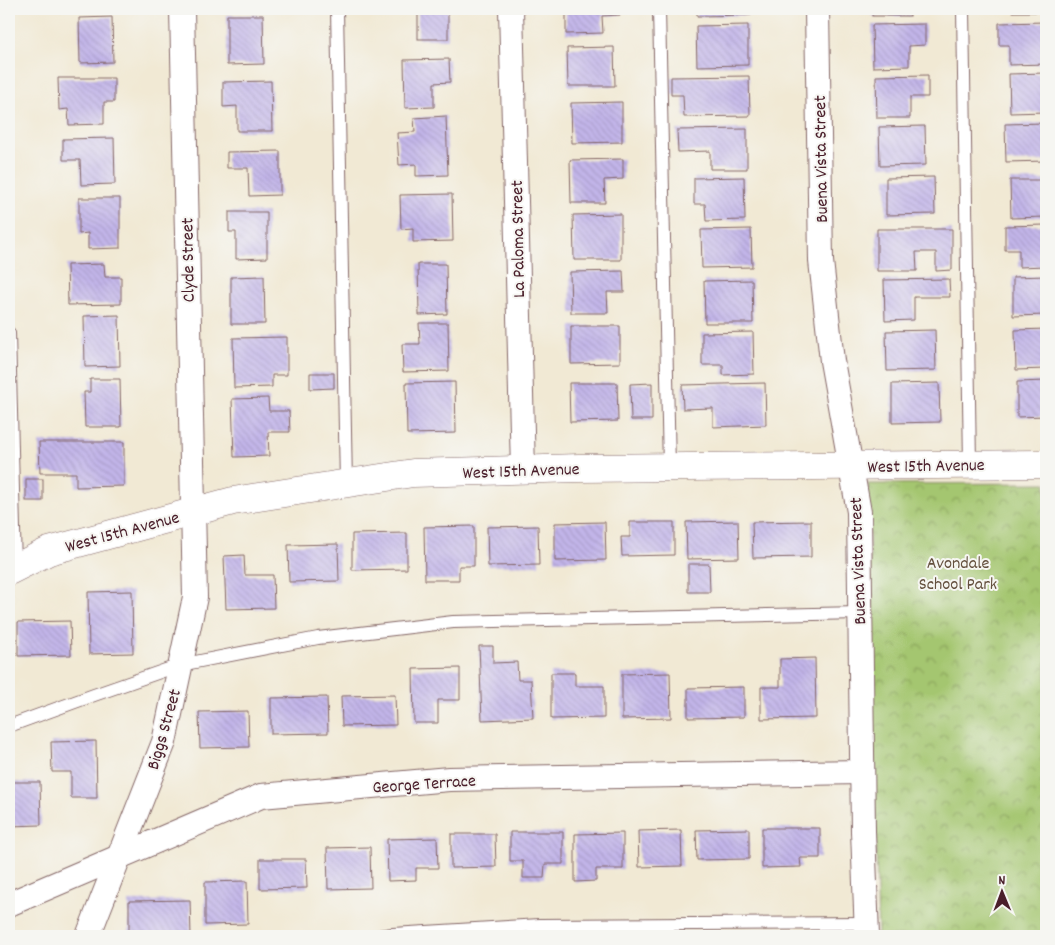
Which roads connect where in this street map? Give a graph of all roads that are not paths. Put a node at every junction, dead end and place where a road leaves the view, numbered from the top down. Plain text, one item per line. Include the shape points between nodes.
1 (182, 9) edge
2 (337, 9) edge
3 (511, 9) edge
4 (659, 9) edge
5 (818, 9) edge
6 (963, 9) edge
7 (9, 333) edge
8 (1046, 464) edge
9 (970, 465) junction
10 (850, 466) junction
11 (669, 467) junction
12 (523, 470) junction
13 (346, 484) junction
14 (193, 512) junction
15 (12, 570) edge
16 (860, 613) junction
17 (180, 665) junction
18 (9, 726) edge
19 (862, 772) junction
20 (119, 856) junction
21 (9, 904) edge
22 (866, 930) edge
23 (88, 936) edge
24 (378, 936) edge

1 - 14 street, Clyde Street
2 - 13 lane
3 - 12 street, La Paloma Street
4 - 11 lane
5 - 10 street, Buena Vista Street via 821,261 832,361
6 - 9 lane
7 - 15 lane
8 - 9 street, West 15th Avenue
9 - 10 street, West 15th Avenue
10 - 11 street, West 15th Avenue
10 - 16 street, Buena Vista Street via 858,512
11 - 12 street, West 15th Avenue
12 - 13 street, West 15th Avenue via 413,473
13 - 14 street, West 15th Avenue via 233,501
14 - 15 street, West 15th Avenue via 49,551
14 - 17 street, Biggs Street via 195,597
16 - 17 lane via 453,622 318,638
16 - 19 street, Buena Vista Street
17 - 18 lane
17 - 20 street, Biggs Street via 164,742
19 - 20 street, George Terrace via 449,779 261,796
19 - 22 street, Buena Vista Street
20 - 21 street, George Terrace
20 - 23 street, Biggs Street
22 - 24 lane via 540,925

